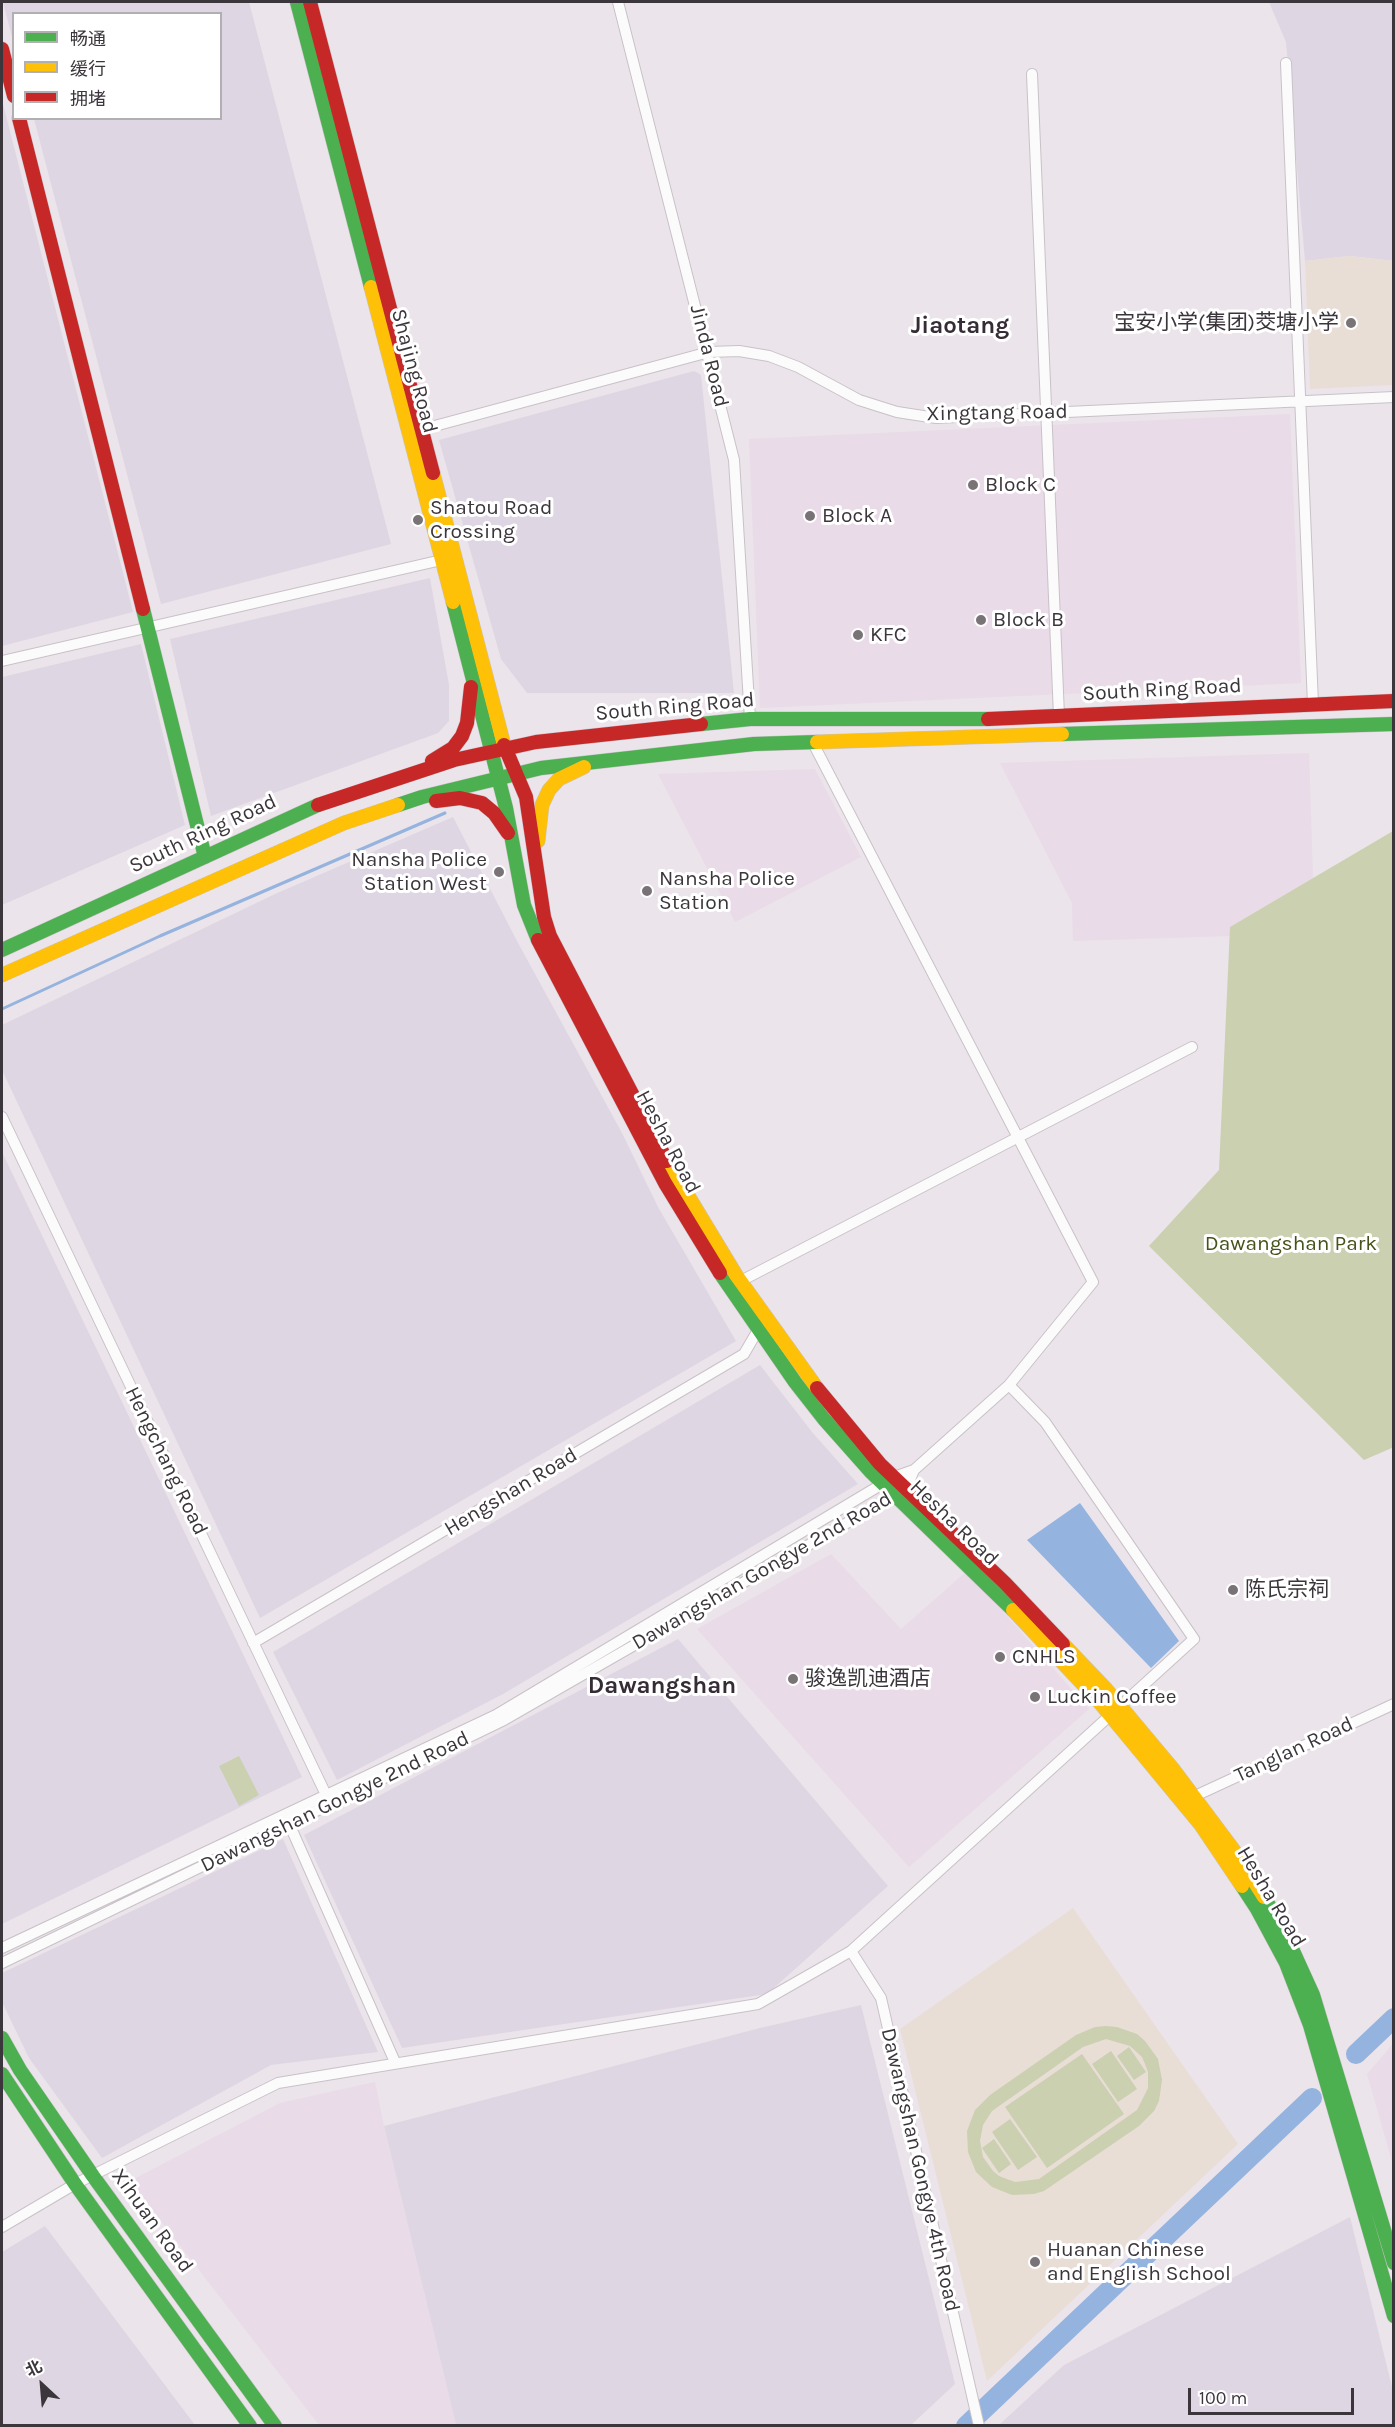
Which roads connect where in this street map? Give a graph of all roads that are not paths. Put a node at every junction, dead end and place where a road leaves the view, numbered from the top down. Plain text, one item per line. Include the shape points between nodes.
1 (297, 2) edge
2 (310, 2) edge
3 (618, 2) edge
4 (2, 49) edge
5 (1286, 63) dead end
6 (1032, 74) dead end
7 (12, 88) edge
8 (20, 120) edge
9 (708, 352) junction
10 (1394, 397) edge
11 (1300, 401) junction
12 (1046, 413) junction
13 (415, 431) junction
14 (448, 559) junction
15 (147, 628) junction
16 (2, 661) edge
17 (472, 675) junction
18 (1394, 701) edge
19 (1312, 704) junction
20 (1059, 716) junction
21 (750, 719) junction
22 (1394, 724) edge
23 (813, 743) junction
24 (498, 750) junction
25 (595, 762) junction
26 (414, 771) junction
27 (515, 773) junction
28 (498, 777) junction
29 (386, 809) junction
30 (512, 838) junction
31 (205, 857) junction
32 (536, 865) junction
33 (2, 950) edge
34 (2, 975) edge
35 (1192, 1047) dead end
36 (2, 1117) edge
37 (1018, 1138) junction
38 (735, 1284) junction
39 (758, 1330) junction
40 (1009, 1385) junction
41 (914, 1470) junction
42 (888, 1481) junction
43 (900, 1492) junction
44 (253, 1643) junction
45 (1394, 1704) edge
46 (1116, 1711) junction
47 (1195, 1796) junction
48 (328, 1800) junction
49 (287, 1819) junction
50 (2, 1948) edge
51 (851, 1951) junction
52 (2, 1963) edge
53 (2, 2038) edge
54 (395, 2062) junction
55 (2, 2074) edge
56 (93, 2176) junction
57 (75, 2184) junction
58 (2, 2227) edge
59 (1394, 2263) edge
60 (1394, 2316) edge
61 (250, 2426) edge
62 (275, 2426) edge
63 (979, 2426) edge

1 - 13 main road, Shajing Road
2 - 13 main road, Shajing Road
3 - 9 street, Jinda Road
4 - 7 main road
5 - 11 street
6 - 12 street
8 - 15 main road
9 - 12 street, Xingtang Road via 739,351 769,356 859,400 897,412 936,418
9 - 13 street, Xingtang Road
9 - 21 street, Jinda Road via 734,460
10 - 11 street, Xingtang Road
11 - 12 street, Xingtang Road
11 - 19 street
12 - 20 street
13 - 14 main road, Shajing Road
14 - 15 street
14 - 17 main road, Shajing Road
14 - 24 main road, Shajing Road
15 - 16 street
15 - 31 main road
17 - 24 main road, Shajing Road
17 - 26 main road via 462,736 447,753
18 - 19 main road, South Ring Road
19 - 20 main road, South Ring Road
20 - 21 main road, South Ring Road via 966,720
21 - 24 main road, South Ring Road via 536,742
22 - 23 main road, South Ring Road
23 - 25 main road, South Ring Road via 754,744
23 - 37 street
24 - 26 main road, South Ring Road
24 - 27 main road, Hesha Road
24 - 28 main road, Hesha Road
25 - 27 main road, South Ring Road
25 - 32 main road via 559,780 544,797
26 - 31 main road, South Ring Road via 297,814
27 - 28 main road, South Ring Road
27 - 32 main road, Hesha Road via 526,797
28 - 29 main road, South Ring Road
28 - 30 main road, Hesha Road
29 - 30 main road via 467,798 488,808
29 - 34 main road, South Ring Road via 306,838
30 - 38 main road, Hesha Road via 524,905 538,941 665,1183
31 - 33 main road, South Ring Road
32 - 38 main road, Hesha Road via 550,936
35 - 37 street
36 - 44 street, Hengchang Road
37 - 38 street
37 - 40 street via 1093,1282
38 - 39 main road, Hesha Road
38 - 42 main road, Hesha Road
39 - 42 main road, Hesha Road via 824,1419
39 - 44 street, Hengshan Road via 744,1354
40 - 41 street
40 - 46 street via 1045,1422 1194,1639
41 - 42 street, Dawangshan Gongye 2nd Road
41 - 43 street, Dawangshan Gongye 2nd Road
42 - 43 main road, Hesha Road
42 - 48 street, Dawangshan Gongye 2nd Road via 496,1715
43 - 46 main road, Hesha Road
43 - 48 street, Dawangshan Gongye 2nd Road via 504,1720
44 - 48 street, Hengchang Road
45 - 47 street, Tanglan Road
46 - 47 main road, Hesha Road
46 - 51 street
46 - 60 main road, Hesha Road via 1202,1825 1257,1909 1286,1964 1310,2025
47 - 59 main road, Hesha Road via 1244,1865 1298,1958 1322,2022
48 - 49 street, Dawangshan Gongye 2nd Road
49 - 50 street, Dawangshan Gongye 2nd Road
49 - 52 street, Dawangshan Gongye 2nd Road
49 - 54 street
51 - 54 street via 758,2004
51 - 63 street, Dawangshan Gongye 4th Road via 880,1998
53 - 56 main road, Xihuan Road
54 - 56 street via 278,2083
55 - 57 main road, Xihuan Road
56 - 57 street
56 - 62 main road, Xihuan Road
57 - 58 street
57 - 61 main road, Xihuan Road

